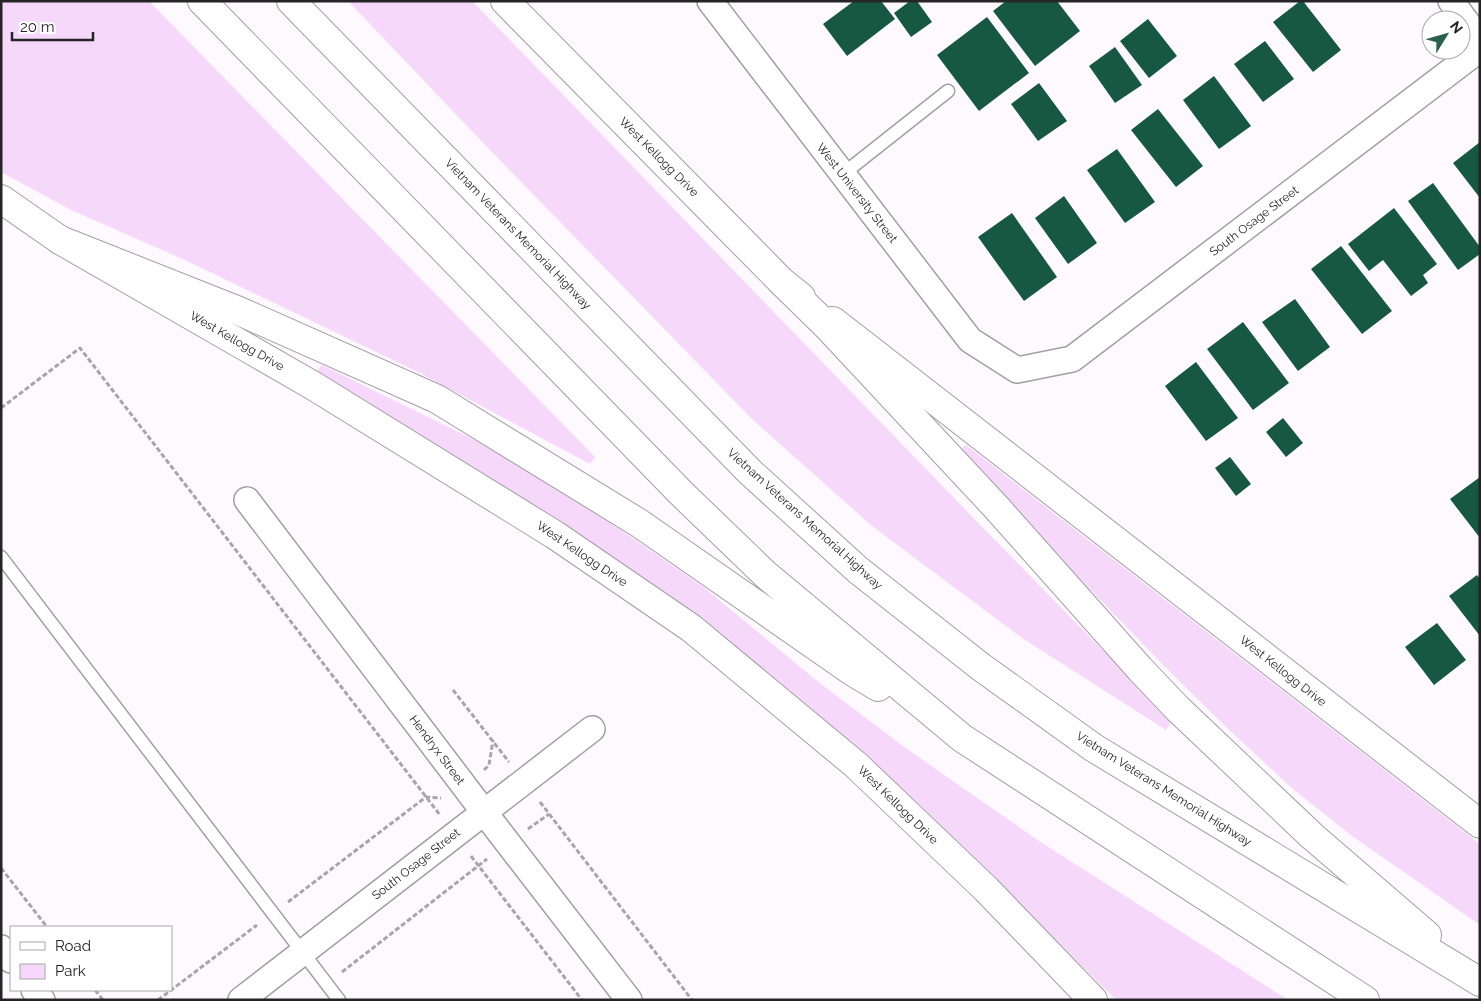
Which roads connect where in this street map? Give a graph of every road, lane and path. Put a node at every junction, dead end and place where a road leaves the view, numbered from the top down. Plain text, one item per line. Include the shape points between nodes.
1 (202, 1) edge
2 (291, 1) edge
3 (505, 1) edge
4 (710, 1) edge
5 (1451, 1) edge
6 (1480, 40) edge
7 (1480, 49) edge
8 (948, 91) dead end
9 (843, 174) junction
10 (1, 199) edge
11 (60, 240) junction
12 (782, 282) junction
13 (1017, 370) joint
14 (1, 408) edge
15 (247, 500) dead end
16 (1, 557) edge
17 (453, 690) dead end
18 (592, 729) dead end
19 (962, 738) junction
20 (493, 740) junction
21 (524, 782) junction
22 (465, 786) junction
23 (426, 797) junction
24 (484, 812) junction
25 (1480, 824) edge
26 (455, 834) junction
27 (478, 865) junction
28 (1, 868) edge
29 (272, 914) junction
30 (46, 926) edge
31 (1, 948) edge
32 (302, 952) junction
33 (10, 959) edge
34 (1480, 981) edge
35 (326, 984) junction
36 (172, 989) edge
37 (170, 991) edge
38 (158, 1000) edge
39 (241, 1000) edge
40 (339, 1000) edge
41 (582, 1000) edge
42 (629, 1000) edge
43 (692, 1000) edge
44 (1094, 1000) edge
45 (1365, 1000) edge

1 - 19 main road via 765,574
2 - 34 main road, Vietnam Veterans Memorial Highway via 750,472 858,570 982,667 1094,748
3 - 12 main road, West Kellogg Drive
4 - 9 street, West University Street
5 - 6 street
7 - 13 street, South Osage Street via 1072,359
8 - 9 lane
9 - 13 street, West University Street via 970,340
10 - 11 main road, West Kellogg Drive
11 - 19 main road via 239,311 437,399 639,523 853,672
11 - 44 main road, West Kellogg Drive via 312,384 555,535 691,628 856,765 986,889
12 - 25 main road, West Kellogg Drive
12 - 34 main road via 996,507 1178,709 1312,836
14 - 23 path via 80,348
15 - 22 street, Hendryx Street
16 - 29 lane
17 - 20 path
18 - 21 street, South Osage Street
19 - 45 main road
20 - 21 path
20 - 22 path via 489,765
21 - 24 street, South Osage Street
21 - 43 path
22 - 23 path via 450,799
22 - 24 street, Hendryx Street
23 - 26 path
23 - 29 path
24 - 26 street, South Osage Street
24 - 42 street, Hendryx Street
26 - 27 path
26 - 32 street, South Osage Street
27 - 35 path
27 - 41 path
28 - 30 path
29 - 32 lane
29 - 36 path
31 - 33 street
32 - 35 lane
32 - 39 street, South Osage Street
35 - 40 lane
37 - 38 path

